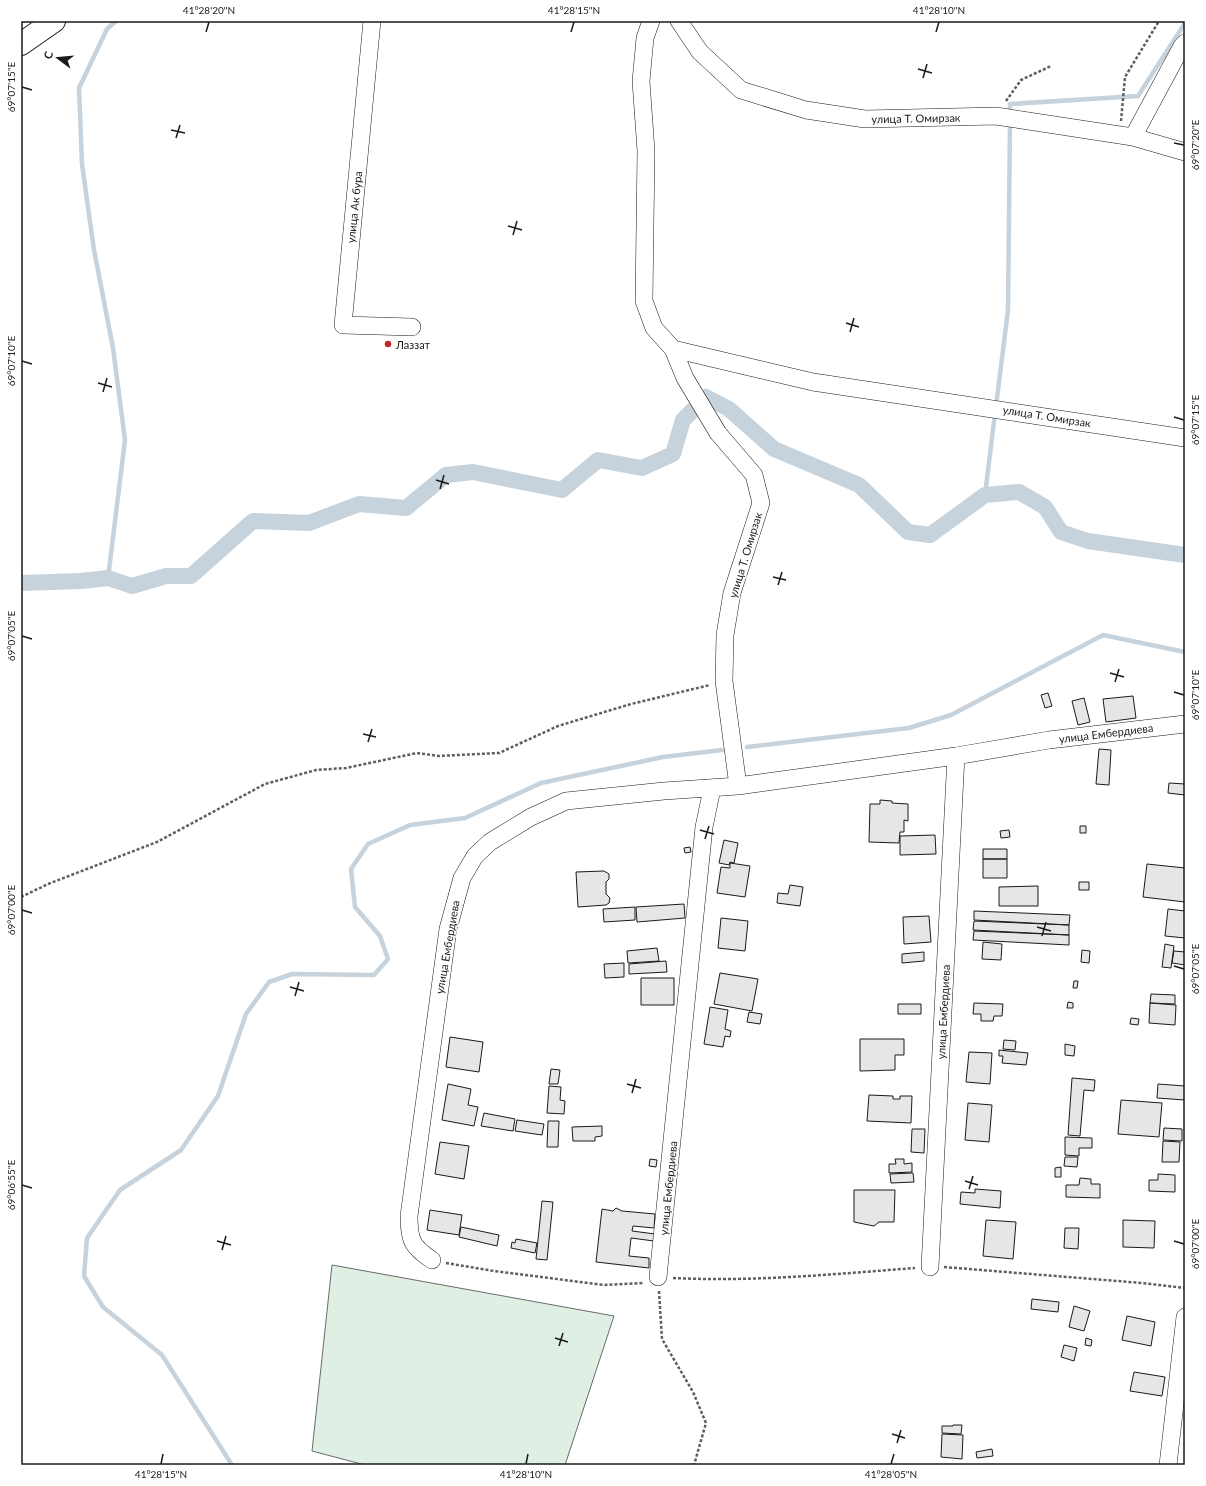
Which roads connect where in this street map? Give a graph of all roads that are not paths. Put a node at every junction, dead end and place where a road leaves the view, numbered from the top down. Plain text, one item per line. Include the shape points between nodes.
1 (54, 21) edge
2 (372, 21) edge
3 (651, 21) edge
4 (679, 21) edge
5 (1185, 43) edge
6 (21, 44) edge
7 (1126, 136) junction
8 (1185, 152) edge
9 (412, 328) dead end
10 (673, 349) junction
11 (1185, 438) edge
12 (1185, 724) edge
13 (956, 756) junction
14 (738, 786) junction
15 (712, 789) junction
16 (432, 1260) road end
17 (930, 1267) dead end
18 (658, 1277) road end
19 (1185, 1317) edge
20 (1168, 1465) edge

1 - 6 main road
2 - 9 street, улица Ак бура via 343,325
3 - 10 street, улица Т. Омирзак via 640,81 646,151 644,301 654,328
4 - 7 street, улица Т. Омирзак via 700,52 741,90 806,110 865,120 996,116
5 - 7 street
7 - 8 street, улица Т. Омирзак
10 - 11 street, улица Т. Омирзак via 813,382
10 - 14 street, улица Т. Омирзак via 685,378 705,413 718,433 754,475 760,503 732,593 725,635 724,681
12 - 13 street, улица Ембердиева via 1049,740
13 - 14 street, улица Ембердиева
13 - 17 street, улица Ембердиева
14 - 15 street, улица Ембердиева
15 - 16 street, улица Ембердиева via 566,801 530,817 490,842 468,865 448,929 409,1216 411,1241
15 - 18 street, улица Ембердиева via 704,827
19 - 20 street

